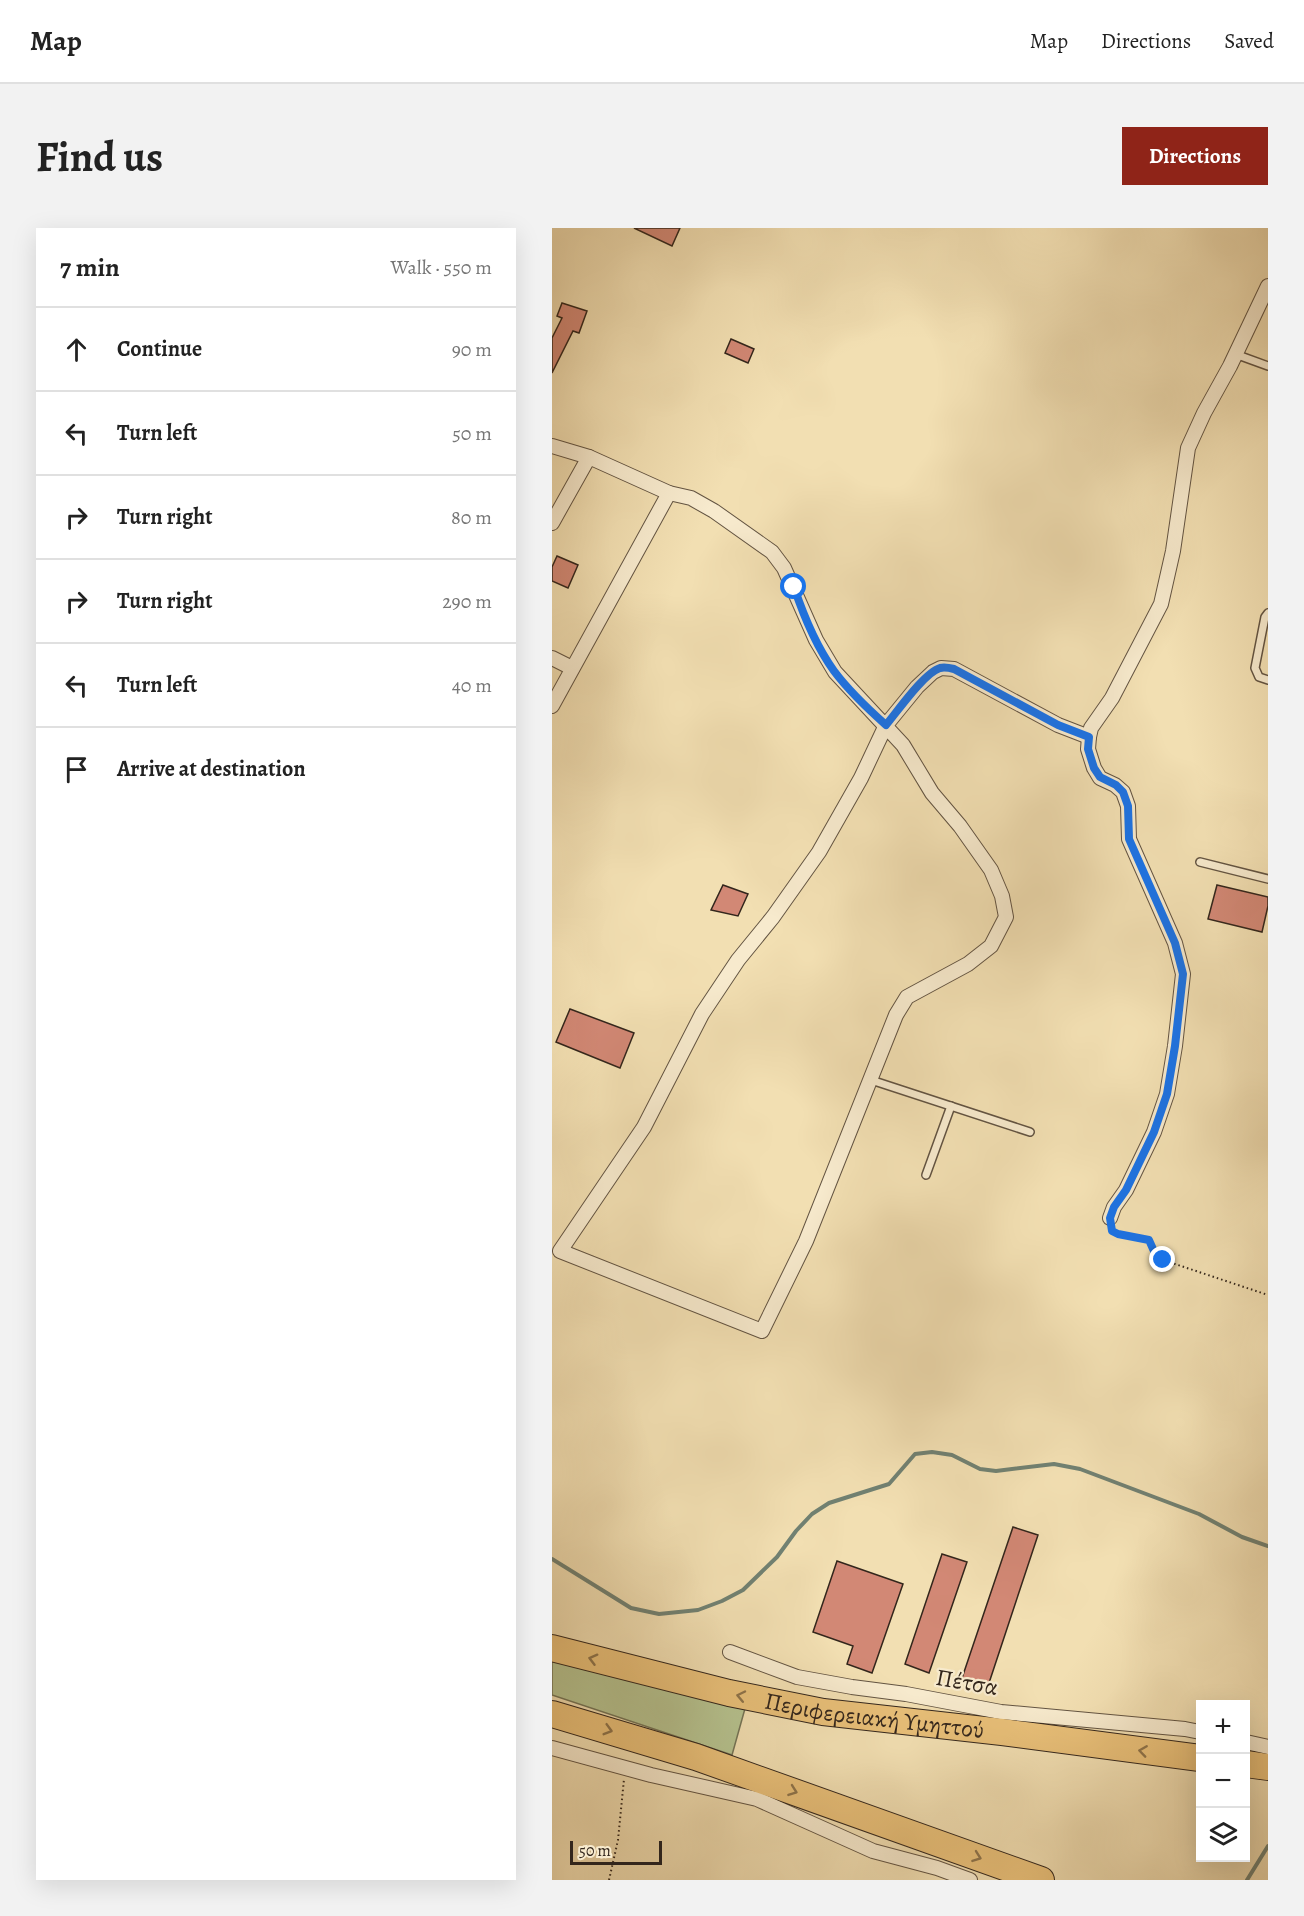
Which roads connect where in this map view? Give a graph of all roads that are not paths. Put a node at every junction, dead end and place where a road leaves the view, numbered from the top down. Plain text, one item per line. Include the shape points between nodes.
1 (1268, 286) edge
2 (1235, 354) junction
3 (1268, 366) edge
4 (552, 446) edge
5 (589, 457) junction
6 (669, 493) junction
7 (552, 523) edge
8 (1268, 613) edge
9 (552, 657) edge
10 (572, 668) junction
11 (1268, 680) edge
12 (552, 706) edge
13 (886, 725) junction
14 (1089, 737) junction
15 (1200, 862) dead end
16 (1268, 879) edge
17 (871, 1080) junction
18 (951, 1106) junction
19 (1030, 1132) dead end
20 (926, 1175) dead end
21 (1110, 1218) road end
22 (552, 1648) edge
23 (730, 1652) dead end
24 (552, 1714) edge
25 (1196, 1732) edge
26 (1250, 1743) edge
27 (1268, 1747) edge
28 (552, 1748) edge
29 (1196, 1757) edge
30 (1250, 1765) edge
31 (1268, 1767) edge
32 (970, 1880) edge
33 (1041, 1880) edge

1 - 2 street
2 - 3 lane
2 - 14 street via 1188,448 1161,604
4 - 5 street
5 - 6 street
5 - 7 street
6 - 10 street
6 - 13 street via 691,498 714,511 772,552 784,568 812,632 835,672
8 - 11 lane via 1255,668 1259,677
9 - 10 street
10 - 12 street
13 - 14 street via 933,672 947,668
13 - 17 street via 991,870 1002,896 1005,917 984,952 907,998
13 - 17 street via 819,852 702,1014 644,1127 560,1251 762,1331 806,1241
14 - 21 street via 1094,768 1100,777 1123,792 1128,806 1129,839 1175,943 1183,974 1167,1094 1149,1142
15 - 16 lane
17 - 18 lane
18 - 19 lane
18 - 20 lane
29 -> 22 highway, Περιφερειακή Υμηττού via 823,1712 719,1691
23 - 25 street, Πέτσα via 797,1677 1001,1712
24 -> 33 highway via 696,1757
26 - 27 street
28 - 32 street via 757,1799 873,1851
30 - 31 highway

